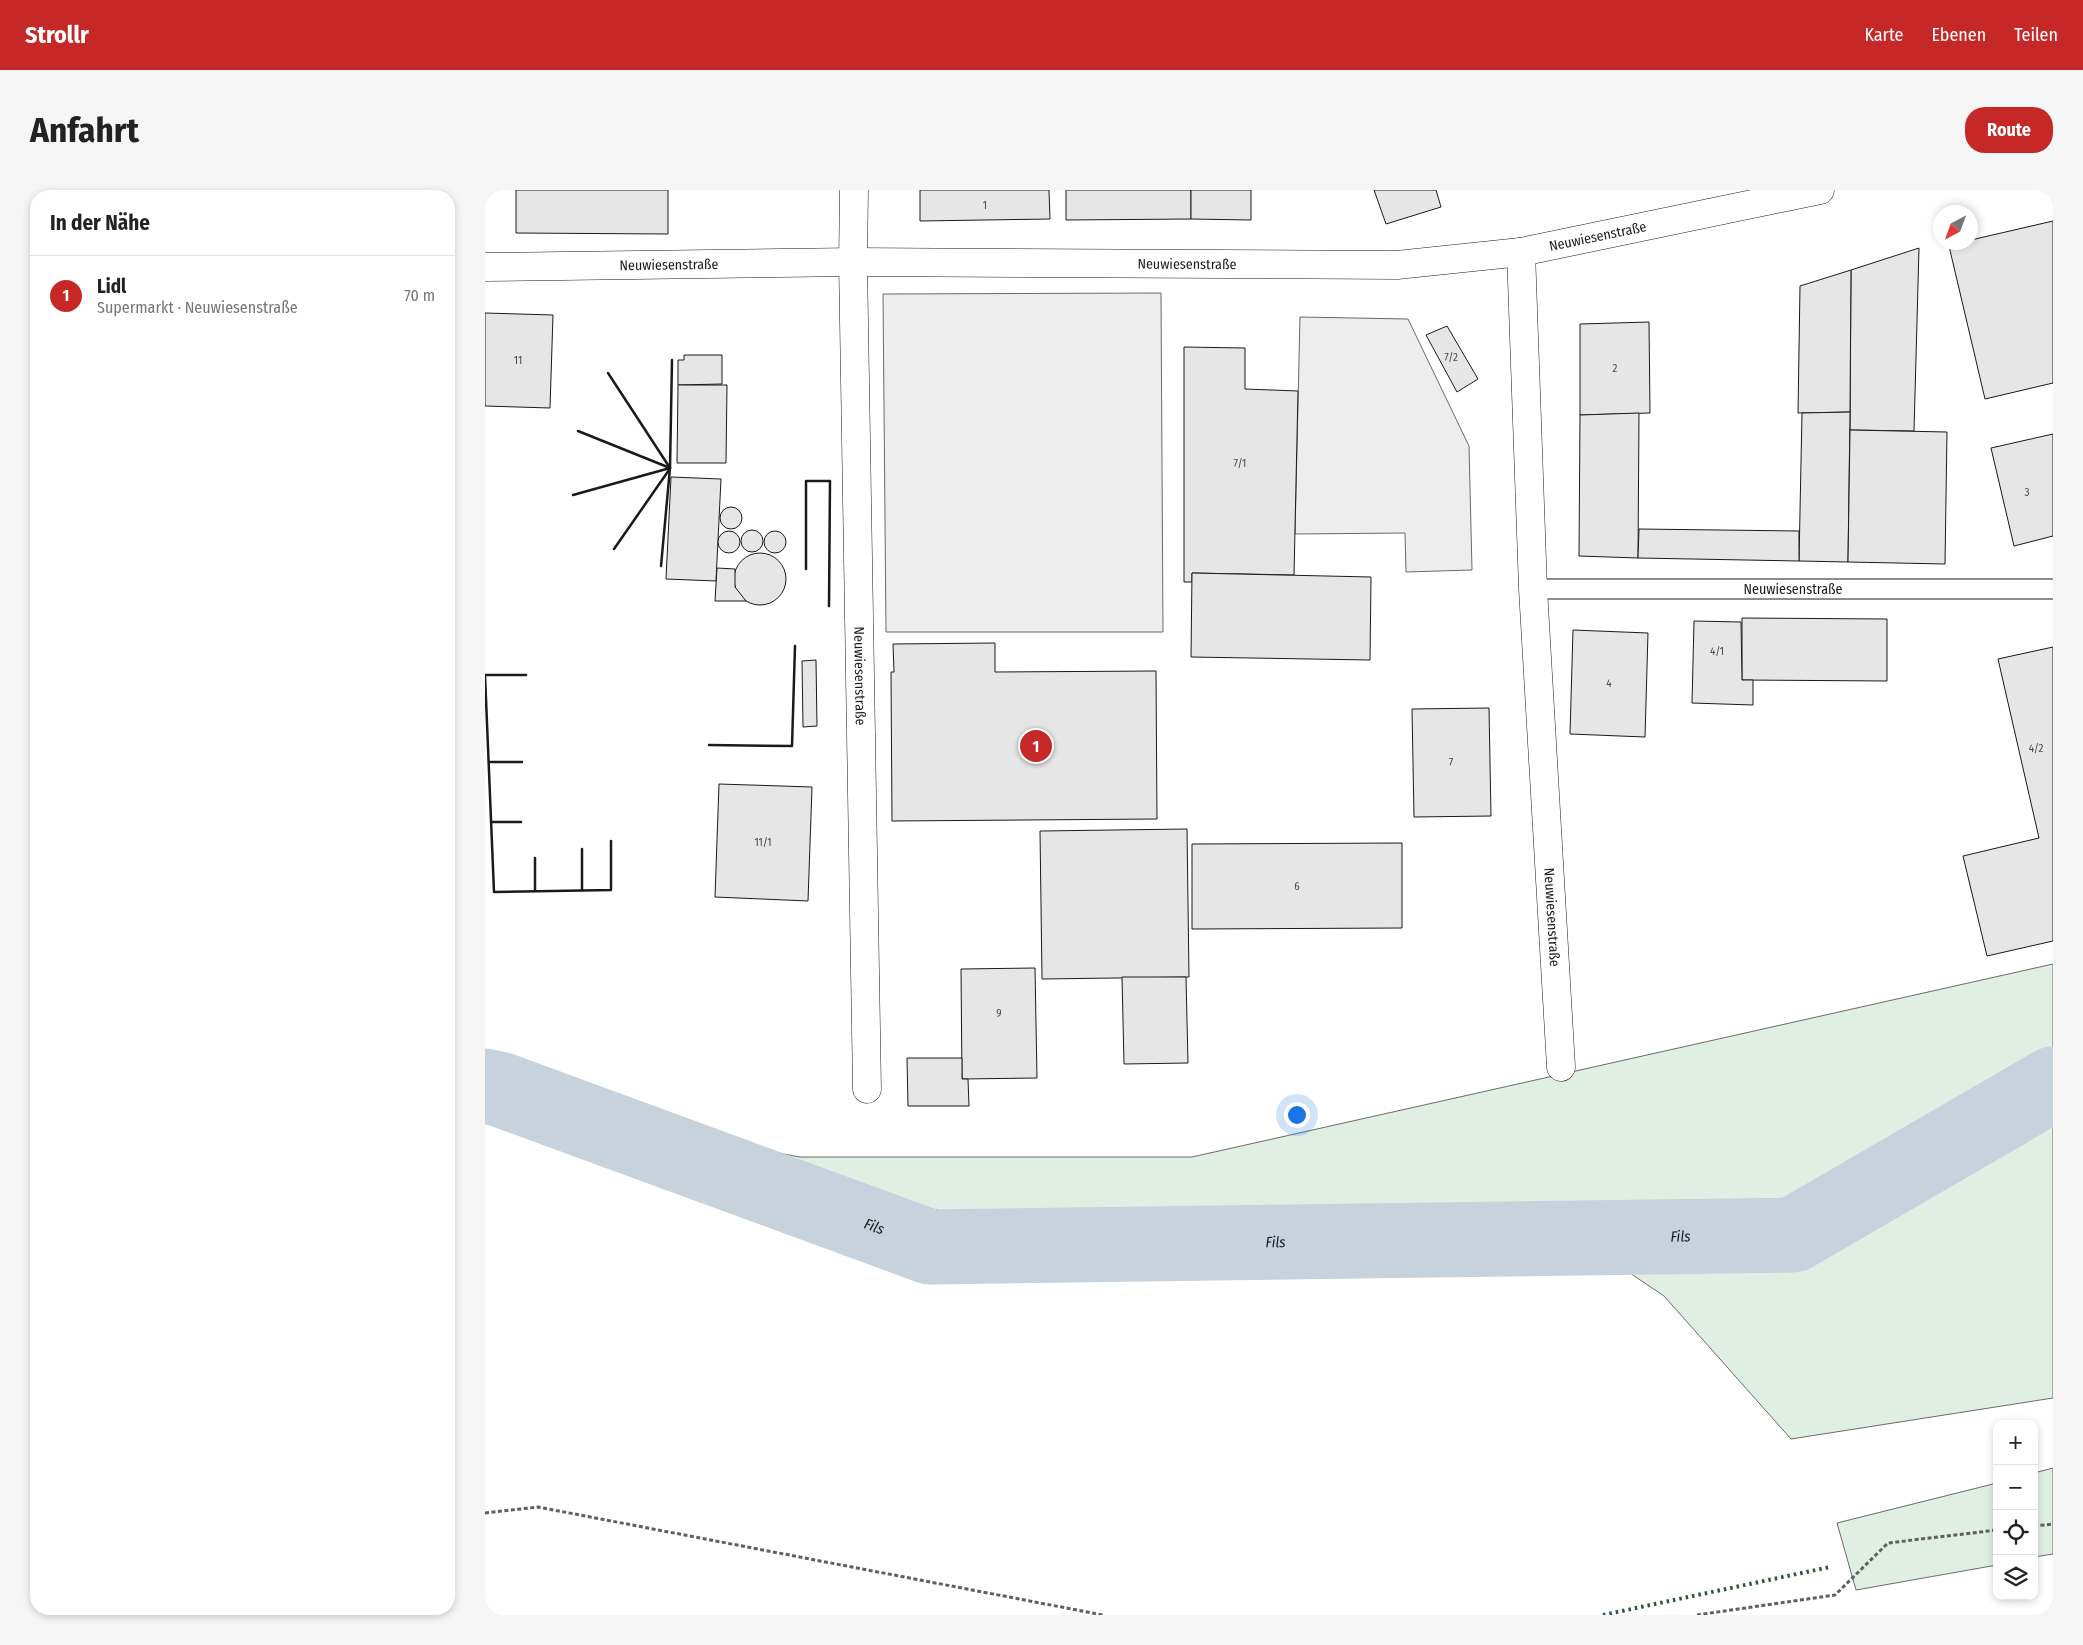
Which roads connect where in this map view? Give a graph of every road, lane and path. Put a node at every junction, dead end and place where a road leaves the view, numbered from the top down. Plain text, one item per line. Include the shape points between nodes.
1 (854, 190) edge
2 (1820, 190) edge
3 (1521, 252) junction
4 (853, 262) junction
5 (485, 267) edge
6 (1533, 589) junction
7 (2053, 589) edge
8 (1561, 1067) dead end
9 (867, 1089) dead end
10 (485, 1513) edge
11 (2053, 1524) edge
12 (2038, 1526) edge
13 (1993, 1530) edge
14 (1103, 1615) edge
15 (1697, 1615) edge

1 - 4 street, Neuwiesenstraße
2 - 3 street, Neuwiesenstraße
3 - 4 street, Neuwiesenstraße via 1397,265
3 - 6 street, Neuwiesenstraße
4 - 5 street, Neuwiesenstraße
4 - 9 street, Neuwiesenstraße
6 - 7 lane, Neuwiesenstraße
6 - 8 street, Neuwiesenstraße
10 - 14 path via 538,1507
11 - 12 path
13 - 15 path via 1887,1542 1835,1595

